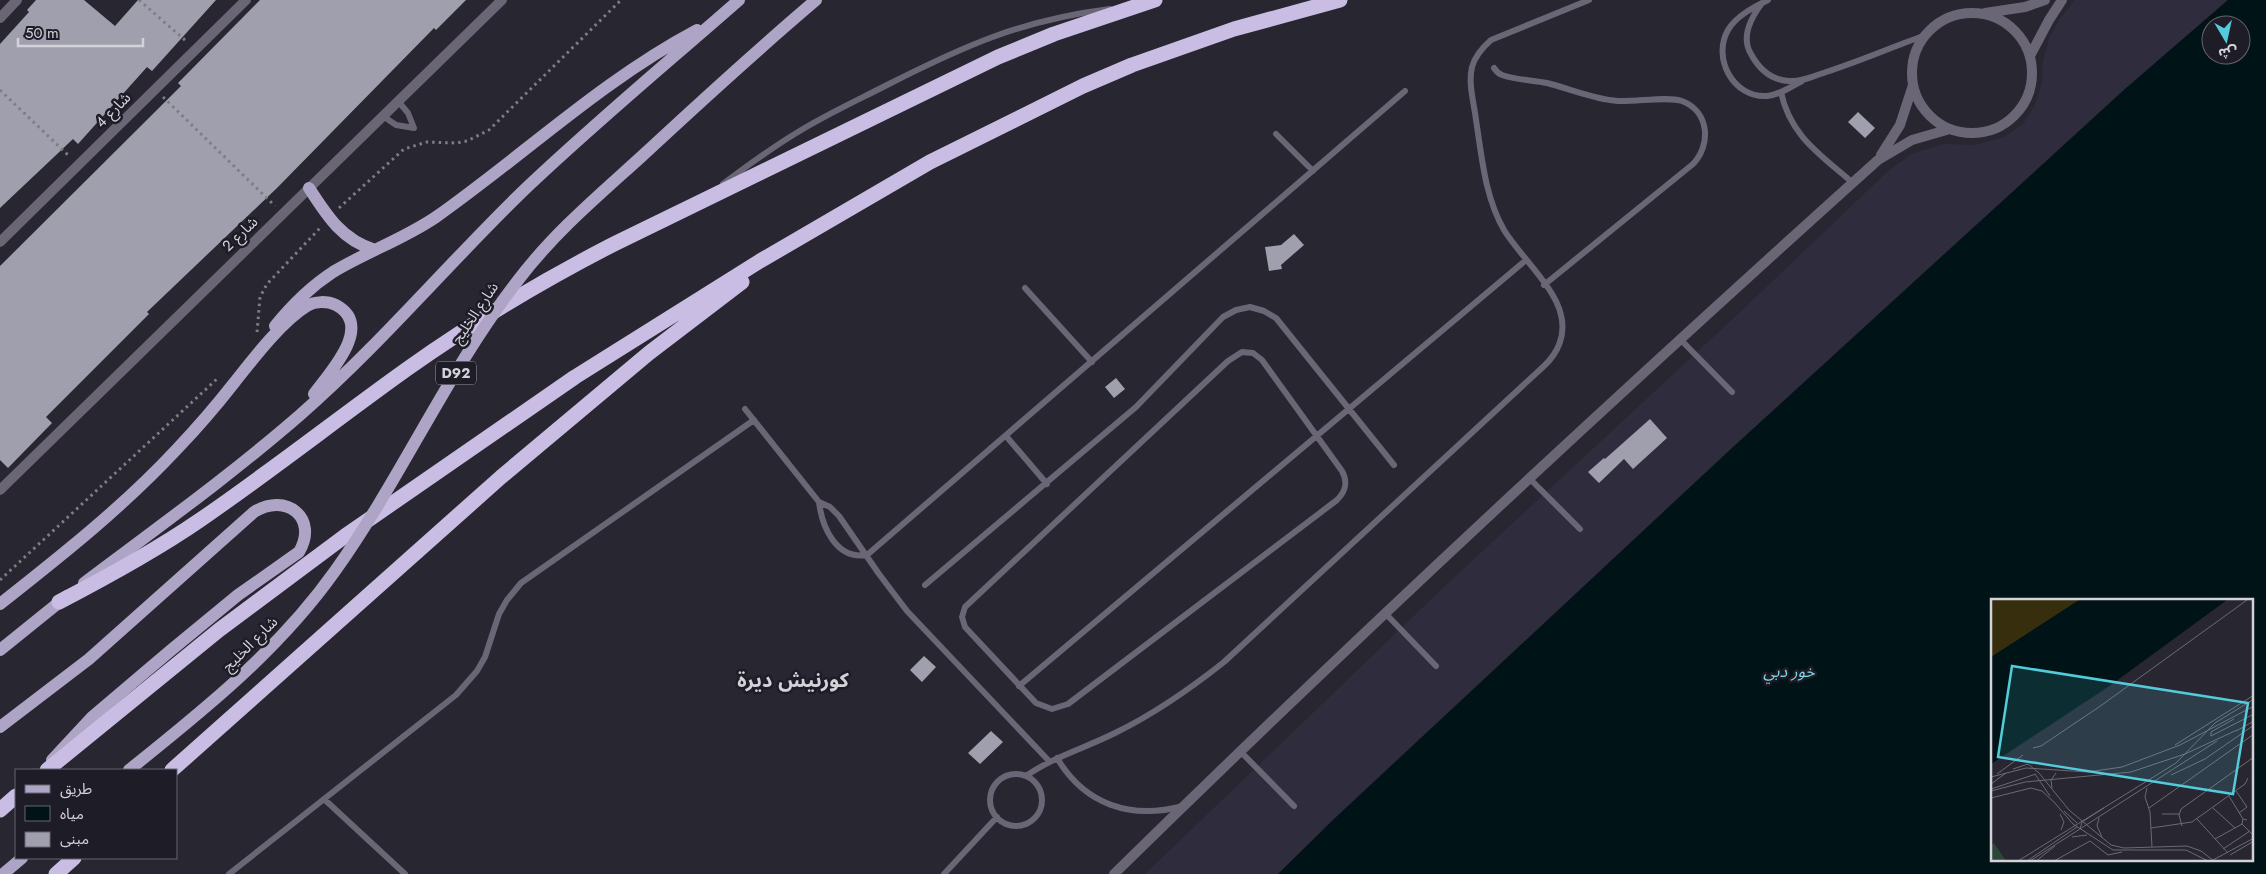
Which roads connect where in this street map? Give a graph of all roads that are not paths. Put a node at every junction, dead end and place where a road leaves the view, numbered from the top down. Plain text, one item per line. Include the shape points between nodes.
1 (17, 0) edge
2 (246, 0) edge
3 (502, 0) edge
4 (739, 0) edge
5 (816, 0) edge
6 (1155, 0) edge
7 (1340, 0) edge
8 (1589, 0) edge
9 (2045, 0) edge
10 (2062, 0) edge
11 (1766, 1) edge
12 (1136, 6) junction
13 (1974, 13) junction
14 (0, 18) edge
15 (716, 20) junction
16 (1926, 35) junction
17 (2030, 56) junction
18 (1494, 68) dead end
19 (1807, 78) junction
20 (1913, 86) junction
21 (1405, 91) dead end
22 (1781, 92) junction
23 (398, 101) junction
24 (383, 116) junction
25 (1950, 129) junction
26 (1276, 134) dead end
27 (1878, 160) junction
28 (1312, 171) junction
29 (1853, 183) junction
30 (309, 188) junction
31 (695, 205) junction
32 (822, 225) junction
33 (0, 242) edge
34 (375, 250) junction
35 (1526, 260) junction
36 (1544, 285) junction
37 (1025, 288) dead end
38 (1680, 339) junction
39 (253, 359) junction
40 (1092, 362) junction
41 (1732, 392) dead end
42 (744, 409) dead end
43 (1349, 409) junction
44 (300, 414) junction
45 (754, 420) junction
46 (1006, 436) junction
47 (1316, 436) junction
48 (1394, 465) dead end
49 (1530, 478) junction
50 (1047, 484) junction
51 (0, 490) edge
52 (819, 502) junction
53 (1580, 529) dead end
54 (867, 555) junction
55 (925, 585) dead end
56 (59, 602) junction
57 (0, 604) edge
58 (1385, 613) junction
59 (0, 650) edge
60 (1436, 666) dead end
61 (1019, 686) junction
62 (0, 728) edge
63 (1240, 752) junction
64 (1057, 758) junction
65 (1049, 762) junction
66 (47, 769) edge
67 (47, 769) edge
68 (130, 769) edge
69 (173, 769) edge
70 (1026, 776) junction
71 (15, 797) edge
72 (324, 799) junction
73 (1184, 806) junction
74 (1294, 806) dead end
75 (0, 810) edge
76 (997, 817) junction
77 (21, 859) edge
78 (73, 859) edge
79 (3, 874) edge
80 (56, 874) edge
81 (229, 874) edge
82 (405, 874) edge
83 (944, 874) edge
84 (1114, 874) edge

1 - 14 street
2 - 33 street, شارع 4
3 - 23 street, شارع 2
4 - 15 main road
5 - 68 main road, شارع الخليج / D92, bridge via 587,205 542,251 483,329 356,541 308,606 225,692
6 - 12 highway
7 - 32 highway via 1234,29 1083,86 930,162
8 - 35 lane via 1491,40 1479,52 1472,66 1470,83 1488,188 1502,226
9 - 13 street via 2000,12
10 - 17 street
11 - 19 lane via 1752,16 1747,33 1749,51 1758,66 1772,77 1789,81
11 - 22 lane via 1738,18 1728,30 1723,44 1723,60 1728,74 1738,86 1766,96
12 - 31 highway via 998,57
12 - 31 lane via 1047,19 950,53 797,132
13 - 16 street via 1939,23
13 - 17 street via 1993,17 2009,26 2022,39
15 - 34 main road via 621,76 447,209
15 - 44 main road via 521,194 390,330
16 - 19 lane
16 - 20 street via 1916,50
17 - 25 street via 2033,75 2029,94 2020,111 2006,123 1988,131 1969,133
18 - 36 lane via 1500,75 1600,98 1681,101 1696,110 1704,125 1706,142 1693,164
19 - 22 lane
20 - 25 street via 1926,112
20 - 27 street via 1900,125
21 - 28 lane
22 - 29 lane via 1789,120 1797,132
23 - 24 street, شارع 2
23 - 24 lane via 414,128 396,125
24 - 30 street, شارع 2
25 - 27 street via 1912,140
26 - 28 lane
27 - 29 street
28 - 40 lane
29 - 38 street
30 - 34 main road via 336,227 354,242
30 - 51 street, شارع 2
31 - 56 highway via 596,253 509,302 408,369 198,521 130,564
32 - 66 highway via 638,336 345,536 219,630
32 - 69 highway via 705,309 604,390 438,531
34 - 39 main road via 333,272 302,297 275,326
35 - 36 lane
35 - 43 lane
36 - 64 lane via 1559,308 1563,326 1556,352 1544,366 1224,662 1144,717 1116,733
37 - 40 lane
38 - 41 lane
38 - 49 street
39 - 44 main road via 307,306 322,302 343,311 351,324 351,340
39 - 57 main road via 189,436 124,503
40 - 46 lane
42 - 45 lane
43 - 47 lane
43 - 48 lane
43 - 50 lane via 1276,318 1257,308 1236,310 1223,317 1136,407
44 - 56 main road via 232,471
45 - 52 lane
45 - 72 lane via 521,583 506,600 484,657 467,684
46 - 50 lane
46 - 54 lane
47 - 61 lane
47 - 61 lane via 1344,476 1344,492 1337,500 1068,704 1057,708 1041,706
47 - 61 lane via 1258,356 1242,352 1232,357 965,607 962,617 965,627
49 - 53 lane
49 - 58 street
50 - 55 lane
52 - 54 lane via 839,516
52 - 54 lane via 825,527 838,546 848,554
54 - 65 lane via 907,610
56 - 59 main road
58 - 60 lane
58 - 63 street
62 - 67 main road via 89,659 254,512 270,504 278,504 300,515 305,530 299,552 203,623 144,673 78,731
63 - 73 street
63 - 74 lane
64 - 65 lane
64 - 73 lane via 1087,792 1112,806 1148,812
65 - 70 lane
70 - 76 lane via 1010,775 998,782 991,796
70 - 76 lane via 1041,793 1041,808 1037,815 1017,826 1002,822
71 - 75 highway
72 - 81 lane
72 - 82 lane
73 - 84 street
76 - 83 lane
77 - 79 main road
78 - 80 highway

